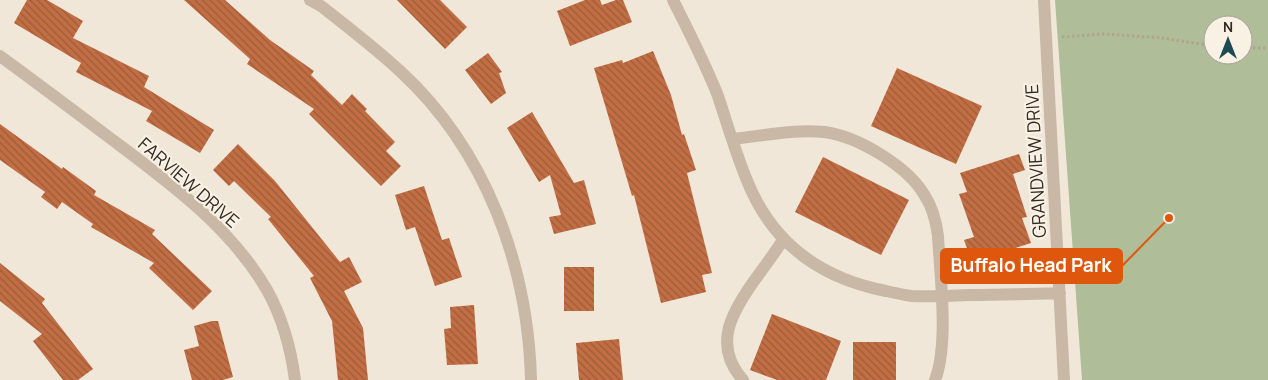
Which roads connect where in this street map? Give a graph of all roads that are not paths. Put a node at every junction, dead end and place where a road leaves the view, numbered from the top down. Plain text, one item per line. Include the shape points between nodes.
1 (310, 0) edge
2 (673, 0) edge
3 (1044, 0) edge
4 (0, 56) edge
5 (732, 139) junction
6 (783, 240) junction
7 (1060, 294) junction
8 (941, 296) junction
9 (295, 380) edge
10 (532, 380) edge
11 (743, 380) edge
12 (935, 380) edge
13 (1064, 380) edge

1 - 10 street via 401,71 436,109 471,159 500,219 514,262 523,302
2 - 5 street via 717,94
3 - 7 street, GRANDVIEW DRIVE
4 - 9 street, FARVIEW DRIVE via 136,157 220,230 267,291 282,325
5 - 6 street via 755,198
5 - 8 street via 807,132 837,134 879,154 905,172 924,194 936,221
6 - 8 street via 810,262 848,281 912,296
6 - 11 street via 731,319 728,348
7 - 8 street
7 - 13 street, GRANDVIEW DRIVE
8 - 12 street via 942,341

